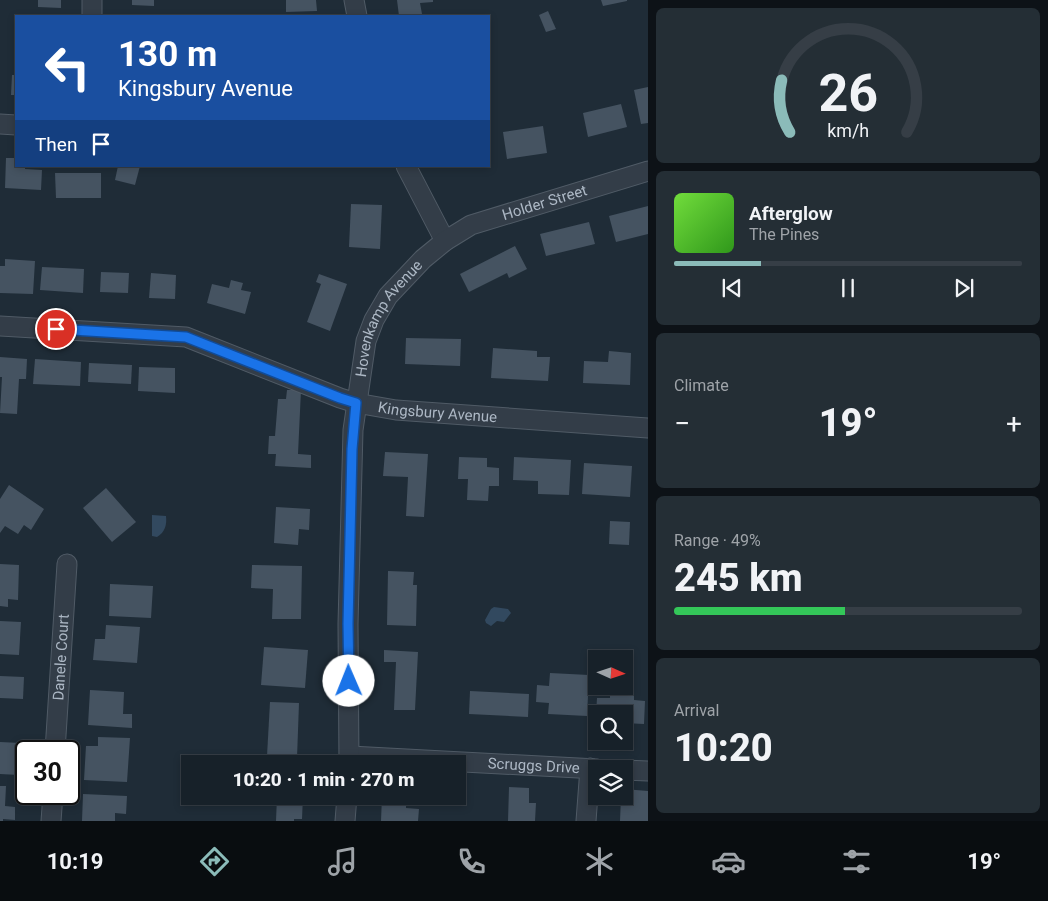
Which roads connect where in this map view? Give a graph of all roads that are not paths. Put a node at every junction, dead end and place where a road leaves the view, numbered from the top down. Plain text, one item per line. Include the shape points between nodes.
1 (92, 0) edge
2 (354, 0) edge
3 (92, 15) edge
4 (357, 15) edge
5 (0, 124) edge
6 (15, 125) edge
7 (407, 167) edge
8 (648, 171) edge
9 (445, 241) junction
10 (0, 326) edge
11 (356, 403) junction
12 (648, 428) edge
13 (67, 564) dead end
14 (56, 740) edge
15 (350, 755) edge
16 (466, 764) edge
17 (588, 769) edge
18 (633, 770) edge
19 (648, 771) edge
20 (52, 805) edge
21 (346, 805) edge
22 (588, 805) edge
23 (51, 821) edge
24 (345, 821) edge
25 (586, 821) edge

1 - 3 street
2 - 4 street
5 - 6 street
7 - 9 street
8 - 9 street, Holder Street via 471,225
9 - 11 street, Hovenkamp Avenue via 422,259 388,296 374,320 366,340
10 - 11 street, Kingsbury Avenue via 186,337
11 - 12 street, Kingsbury Avenue via 396,410
11 - 15 street, Hovenkamp Avenue via 348,615
13 - 14 street, Danele Court
16 - 17 street, Scruggs Drive
18 - 19 street
20 - 23 street
21 - 24 street
22 - 25 street

